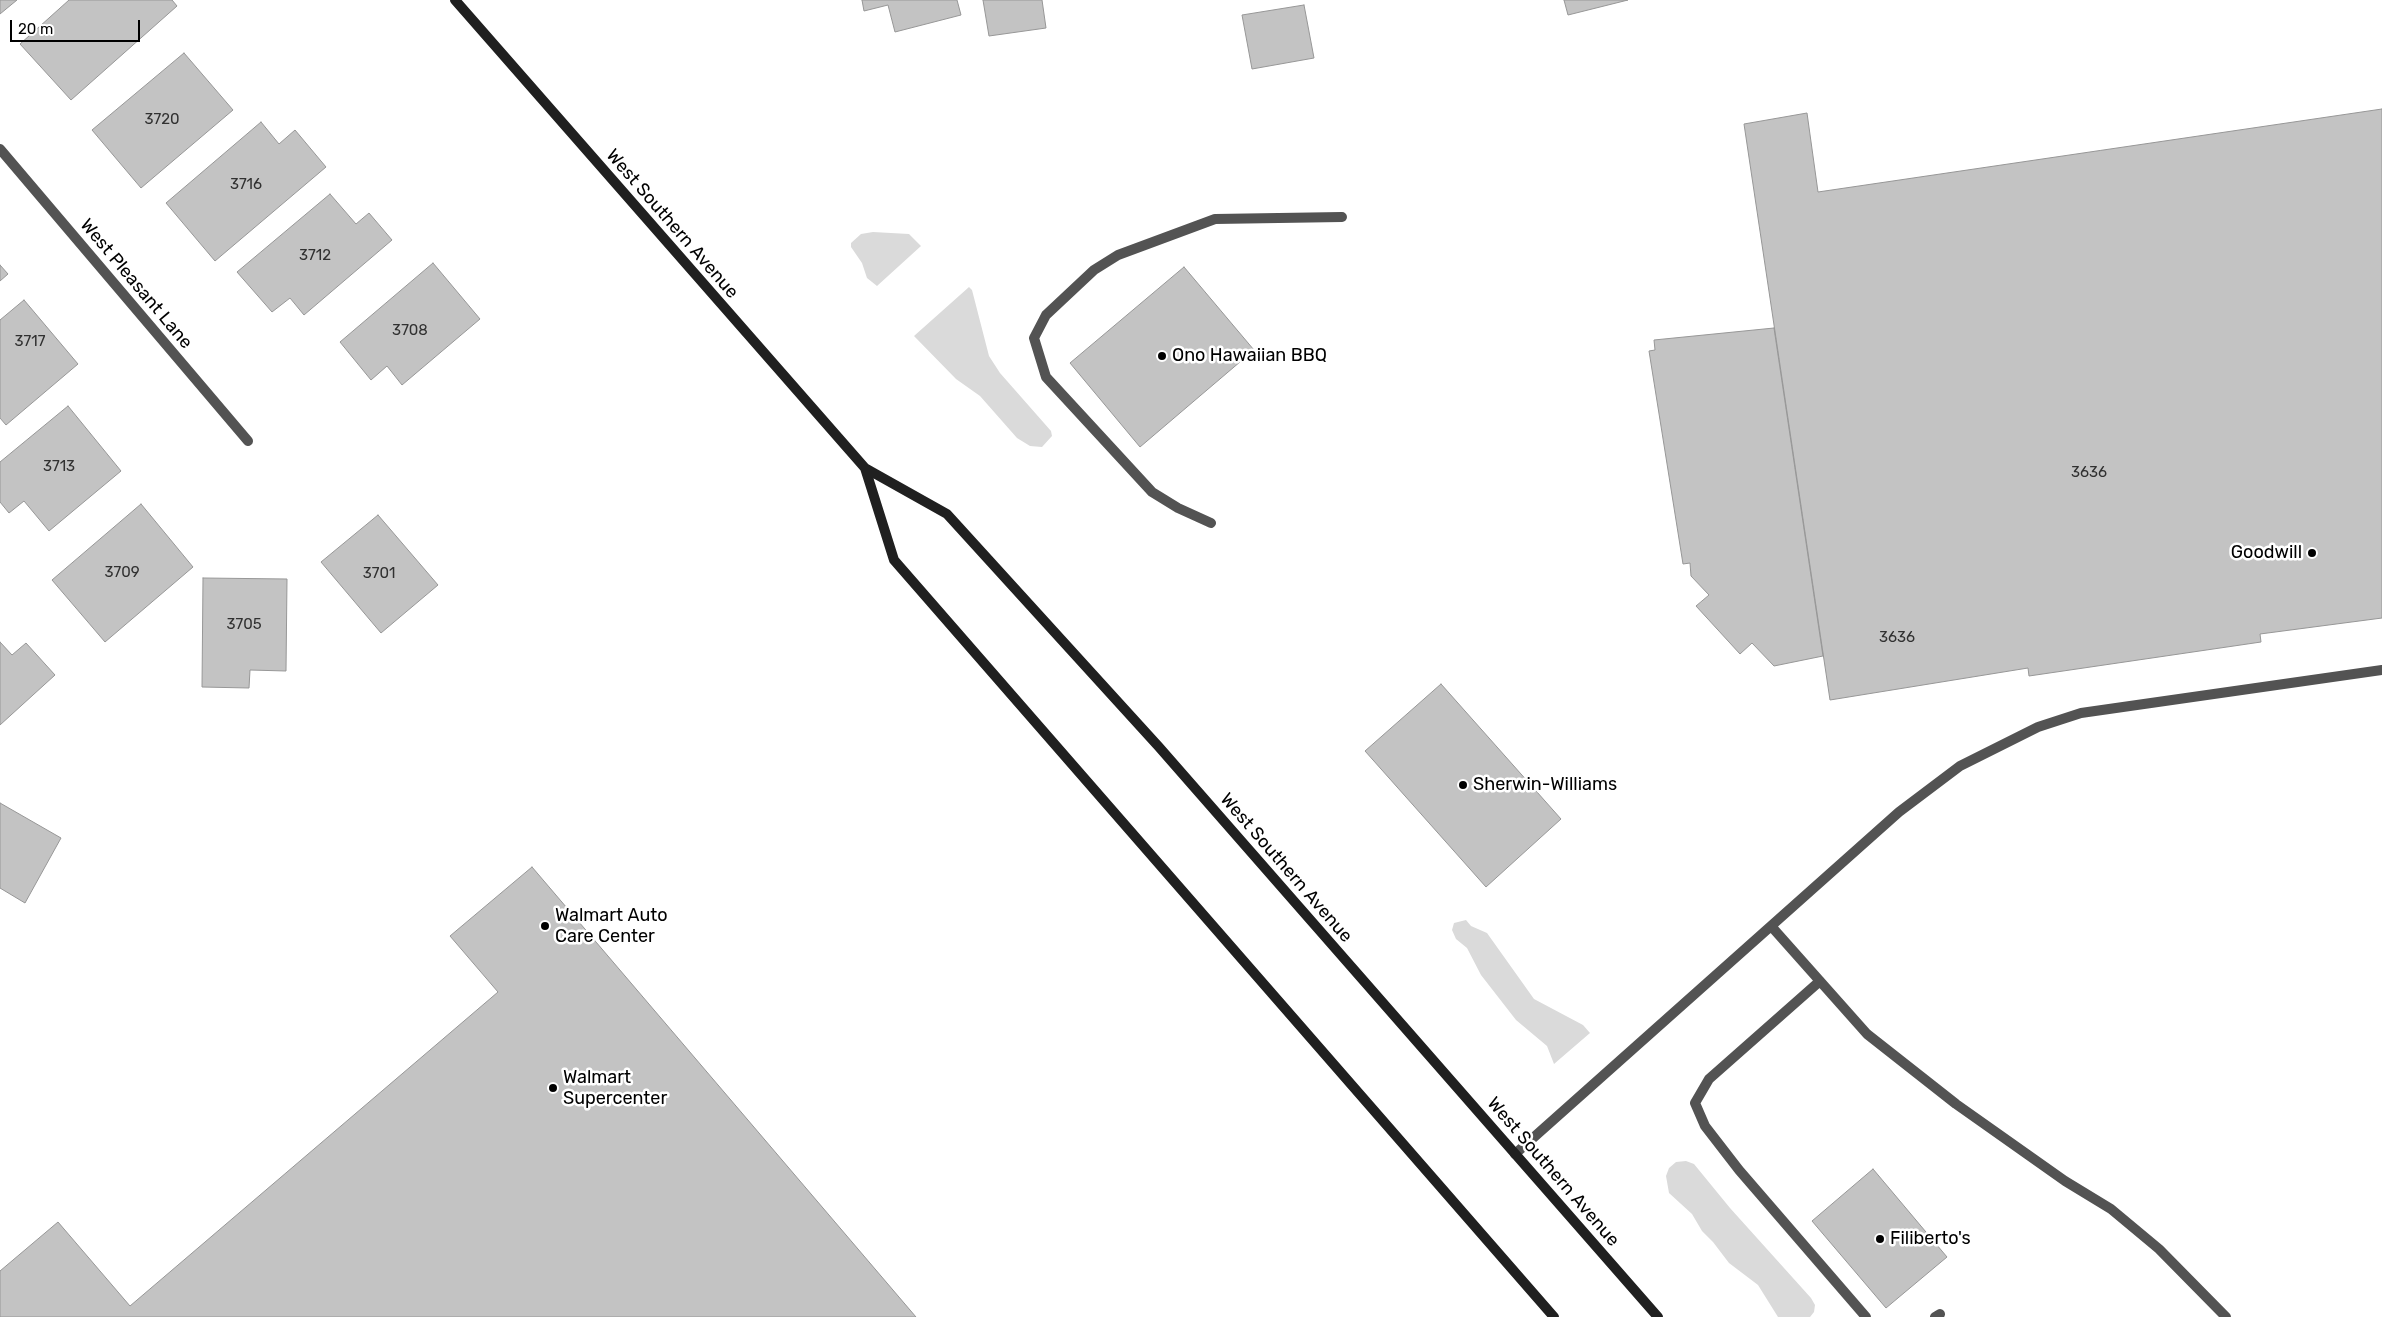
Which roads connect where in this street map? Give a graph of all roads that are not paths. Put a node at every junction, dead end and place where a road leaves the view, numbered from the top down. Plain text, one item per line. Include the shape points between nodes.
1 (455, 0) edge
2 (0, 149) edge
3 (1342, 217) dead end
4 (248, 441) dead end
5 (865, 468) junction
6 (1212, 523) dead end
7 (2382, 670) edge
8 (1771, 926) junction
9 (1820, 981) junction
10 (1515, 1154) junction
11 (1554, 1317) edge
12 (1658, 1317) edge
13 (1866, 1317) edge
14 (2226, 1317) edge

1 - 5 main road, West Southern Avenue
2 - 4 street, West Pleasant Lane
3 - 6 street via 1215,220 1118,255 1094,270 1046,314 1034,338 1046,377 1152,492
5 - 10 main road, West Southern Avenue via 947,514 1159,747
5 - 11 main road, West Southern Avenue via 894,560
7 - 8 street via 2080,713 2038,727 1960,766 1900,812
8 - 9 street
8 - 10 street
9 - 13 street via 1709,1079 1695,1103 1705,1126 1739,1170
9 - 14 street via 1867,1034 1956,1104 2065,1181 2111,1209 2160,1249
10 - 12 main road, West Southern Avenue

